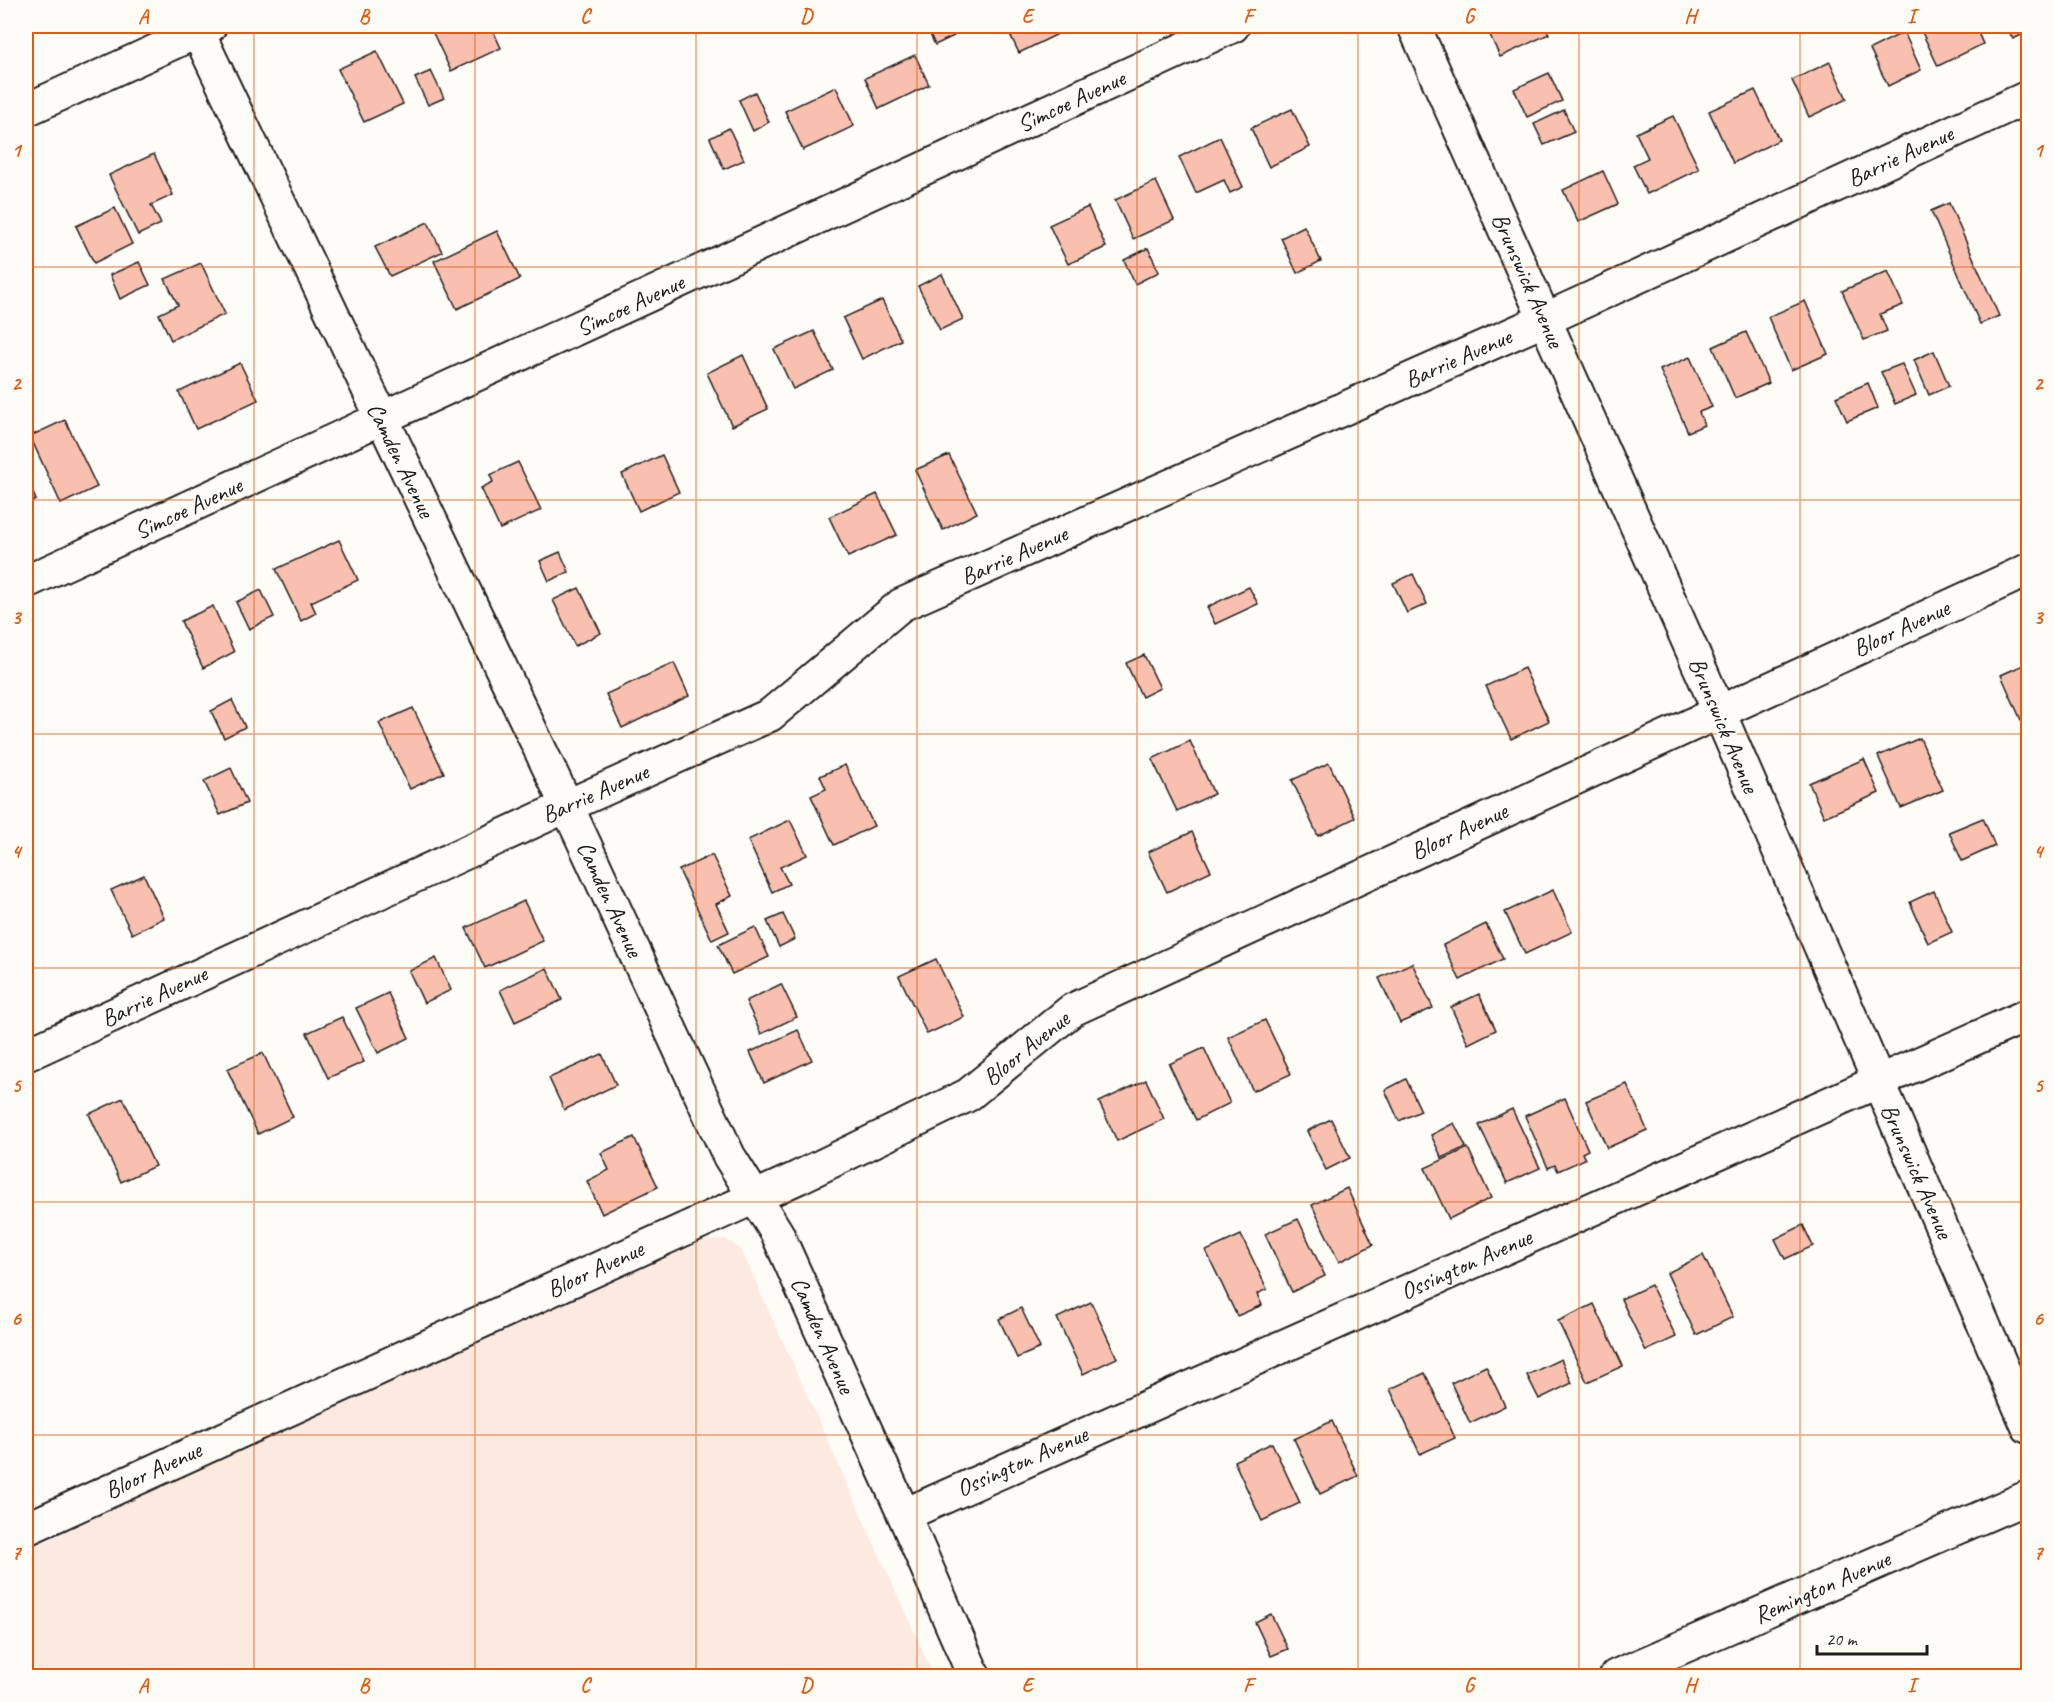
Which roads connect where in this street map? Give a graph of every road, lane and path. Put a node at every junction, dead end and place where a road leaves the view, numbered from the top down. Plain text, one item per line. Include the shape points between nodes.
1 (1233, 26) edge
2 (1414, 26) edge
3 (201, 27) edge
4 (2028, 97) edge
5 (26, 110) edge
6 (1546, 319) junction
7 (382, 420) junction
8 (2028, 570) edge
9 (26, 582) edge
10 (1719, 711) junction
11 (567, 806) junction
12 (2028, 1015) edge
13 (26, 1055) edge
14 (1877, 1081) junction
15 (755, 1196) junction
16 (2028, 1426) edge
17 (2028, 1497) edge
18 (904, 1515) junction
19 (26, 1528) edge
20 (974, 1677) edge
21 (1616, 1677) edge

1 - 7 street, Simcoe Avenue
2 - 6 street, Brunswick Avenue
3 - 5 street
3 - 7 street, Camden Avenue
4 - 6 street, Barrie Avenue
6 - 10 street, Brunswick Avenue
6 - 11 street, Barrie Avenue via 901,605 770,715
7 - 9 street, Simcoe Avenue
7 - 11 street, Camden Avenue
8 - 10 street, Bloor Avenue
10 - 14 street, Brunswick Avenue
10 - 15 street, Bloor Avenue via 1072,1010 968,1095
11 - 13 street, Barrie Avenue
11 - 15 street, Camden Avenue via 729,1156
12 - 14 street, Ossington Avenue
14 - 16 street, Brunswick Avenue
14 - 18 street, Ossington Avenue
15 - 18 street, Camden Avenue via 777,1233
15 - 19 street, Bloor Avenue
17 - 21 street, Remington Avenue
18 - 20 street, Camden Avenue

